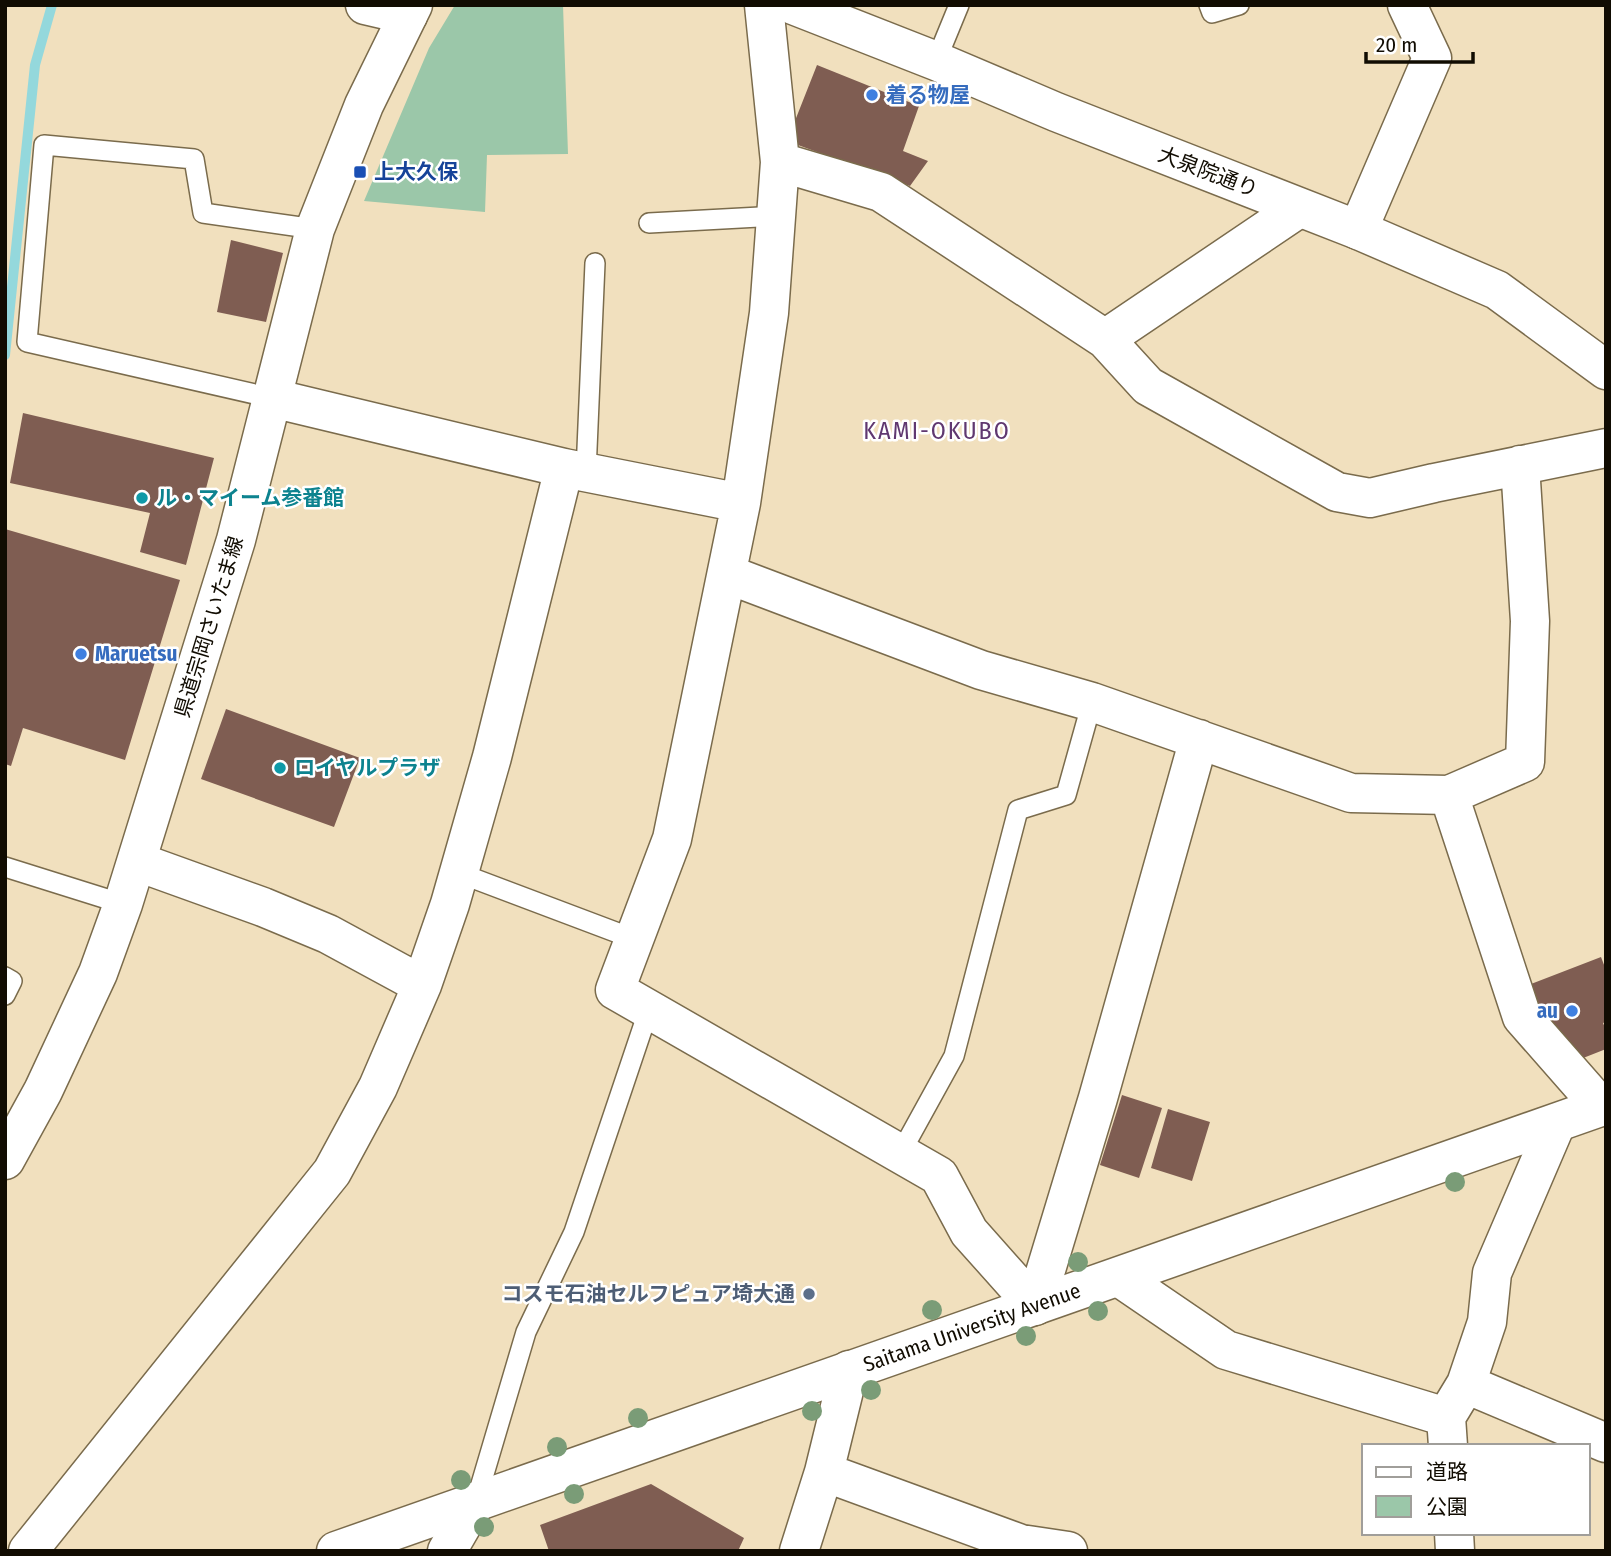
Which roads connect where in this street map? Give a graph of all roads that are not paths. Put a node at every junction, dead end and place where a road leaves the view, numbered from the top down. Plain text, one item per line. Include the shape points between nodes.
1 (365, 5) edge
2 (764, 5) edge
3 (793, 5) edge
4 (958, 5) edge
5 (1209, 5) edge
6 (1240, 5) edge
7 (1407, 5) edge
8 (410, 10) edge
9 (936, 61) junction
10 (780, 162) junction
11 (1300, 208) junction
12 (776, 216) junction
13 (649, 223) dead end
14 (315, 229) junction
15 (1358, 230) junction
16 (596, 263) dead end
17 (1105, 339) junction
18 (1606, 370) edge
19 (272, 398) junction
20 (1606, 448) edge
21 (1520, 465) junction
22 (575, 470) junction
23 (741, 503) junction
24 (727, 574) junction
25 (1092, 702) junction
26 (1199, 739) junction
27 (1449, 795) junction
28 (138, 862) junction
29 (5, 867) edge
30 (459, 873) junction
31 (123, 904) junction
32 (634, 939) junction
33 (5, 977) edge
34 (422, 985) junction
35 (5, 995) edge
36 (649, 1009) junction
37 (1603, 1106) edge
38 (1556, 1124) junction
39 (900, 1154) junction
40 (5, 1160) edge
41 (1119, 1277) junction
42 (1035, 1306) junction
43 (849, 1370) junction
44 (1466, 1384) junction
45 (1447, 1431) edge
46 (1606, 1443) edge
47 (824, 1472) junction
48 (476, 1501) junction
49 (28, 1551) edge
50 (336, 1551) edge
51 (447, 1551) edge
52 (799, 1551) edge
53 (1068, 1551) edge

1 - 8 main road
2 - 10 main road
3 - 9 main road, 大泉院通り
4 - 9 lane
5 - 6 lane via 1212,13
7 - 15 main road via 1432,58
8 - 14 main road, 県道宗岡さいたま線
9 - 11 main road, 大泉院通り
10 - 12 main road
10 - 17 main road via 881,192
11 - 15 main road, 大泉院通り
11 - 17 main road
12 - 13 lane
12 - 23 main road via 769,313
14 - 19 main road, 県道宗岡さいたま線
14 - 19 lane via 203,213 194,159 44,145 27,342
15 - 18 main road, 大泉院通り via 1497,290
16 - 22 lane
17 - 21 main road via 1148,386 1337,492 1370,498
19 - 22 main road
19 - 28 main road, 県道宗岡さいたま線 via 236,540
20 - 21 main road
21 - 27 main road via 1531,621 1525,762
22 - 23 main road
22 - 30 main road
23 - 24 main road
24 - 25 main road via 981,670
24 - 32 main road via 672,839
25 - 26 main road
25 - 39 lane via 1066,795 1018,810 954,1056
26 - 27 main road via 1351,793
26 - 42 main road
27 - 37 main road via 1522,1017
28 - 31 main road, 県道宗岡さいたま線
28 - 34 main road via 328,934
29 - 31 lane
30 - 32 lane
30 - 34 main road
31 - 40 main road, 県道宗岡さいたま線 via 87,997
32 - 36 main road via 615,990
33 - 35 lane via 12,981
34 - 49 main road via 378,1087 332,1172
36 - 39 main road
36 - 48 lane via 574,1232 526,1332
37 - 38 main road, Saitama University Avenue
38 - 41 main road, Saitama University Avenue
38 - 44 main road via 1492,1273 1488,1322
39 - 42 main road via 939,1177 968,1232
41 - 42 main road, Saitama University Avenue
41 - 45 main road via 1226,1350
42 - 43 main road, Saitama University Avenue
43 - 47 main road
43 - 48 main road, Saitama University Avenue
44 - 45 main road
44 - 46 main road
47 - 52 main road
47 - 53 main road via 1021,1544
48 - 50 main road, Saitama University Avenue
48 - 51 main road

